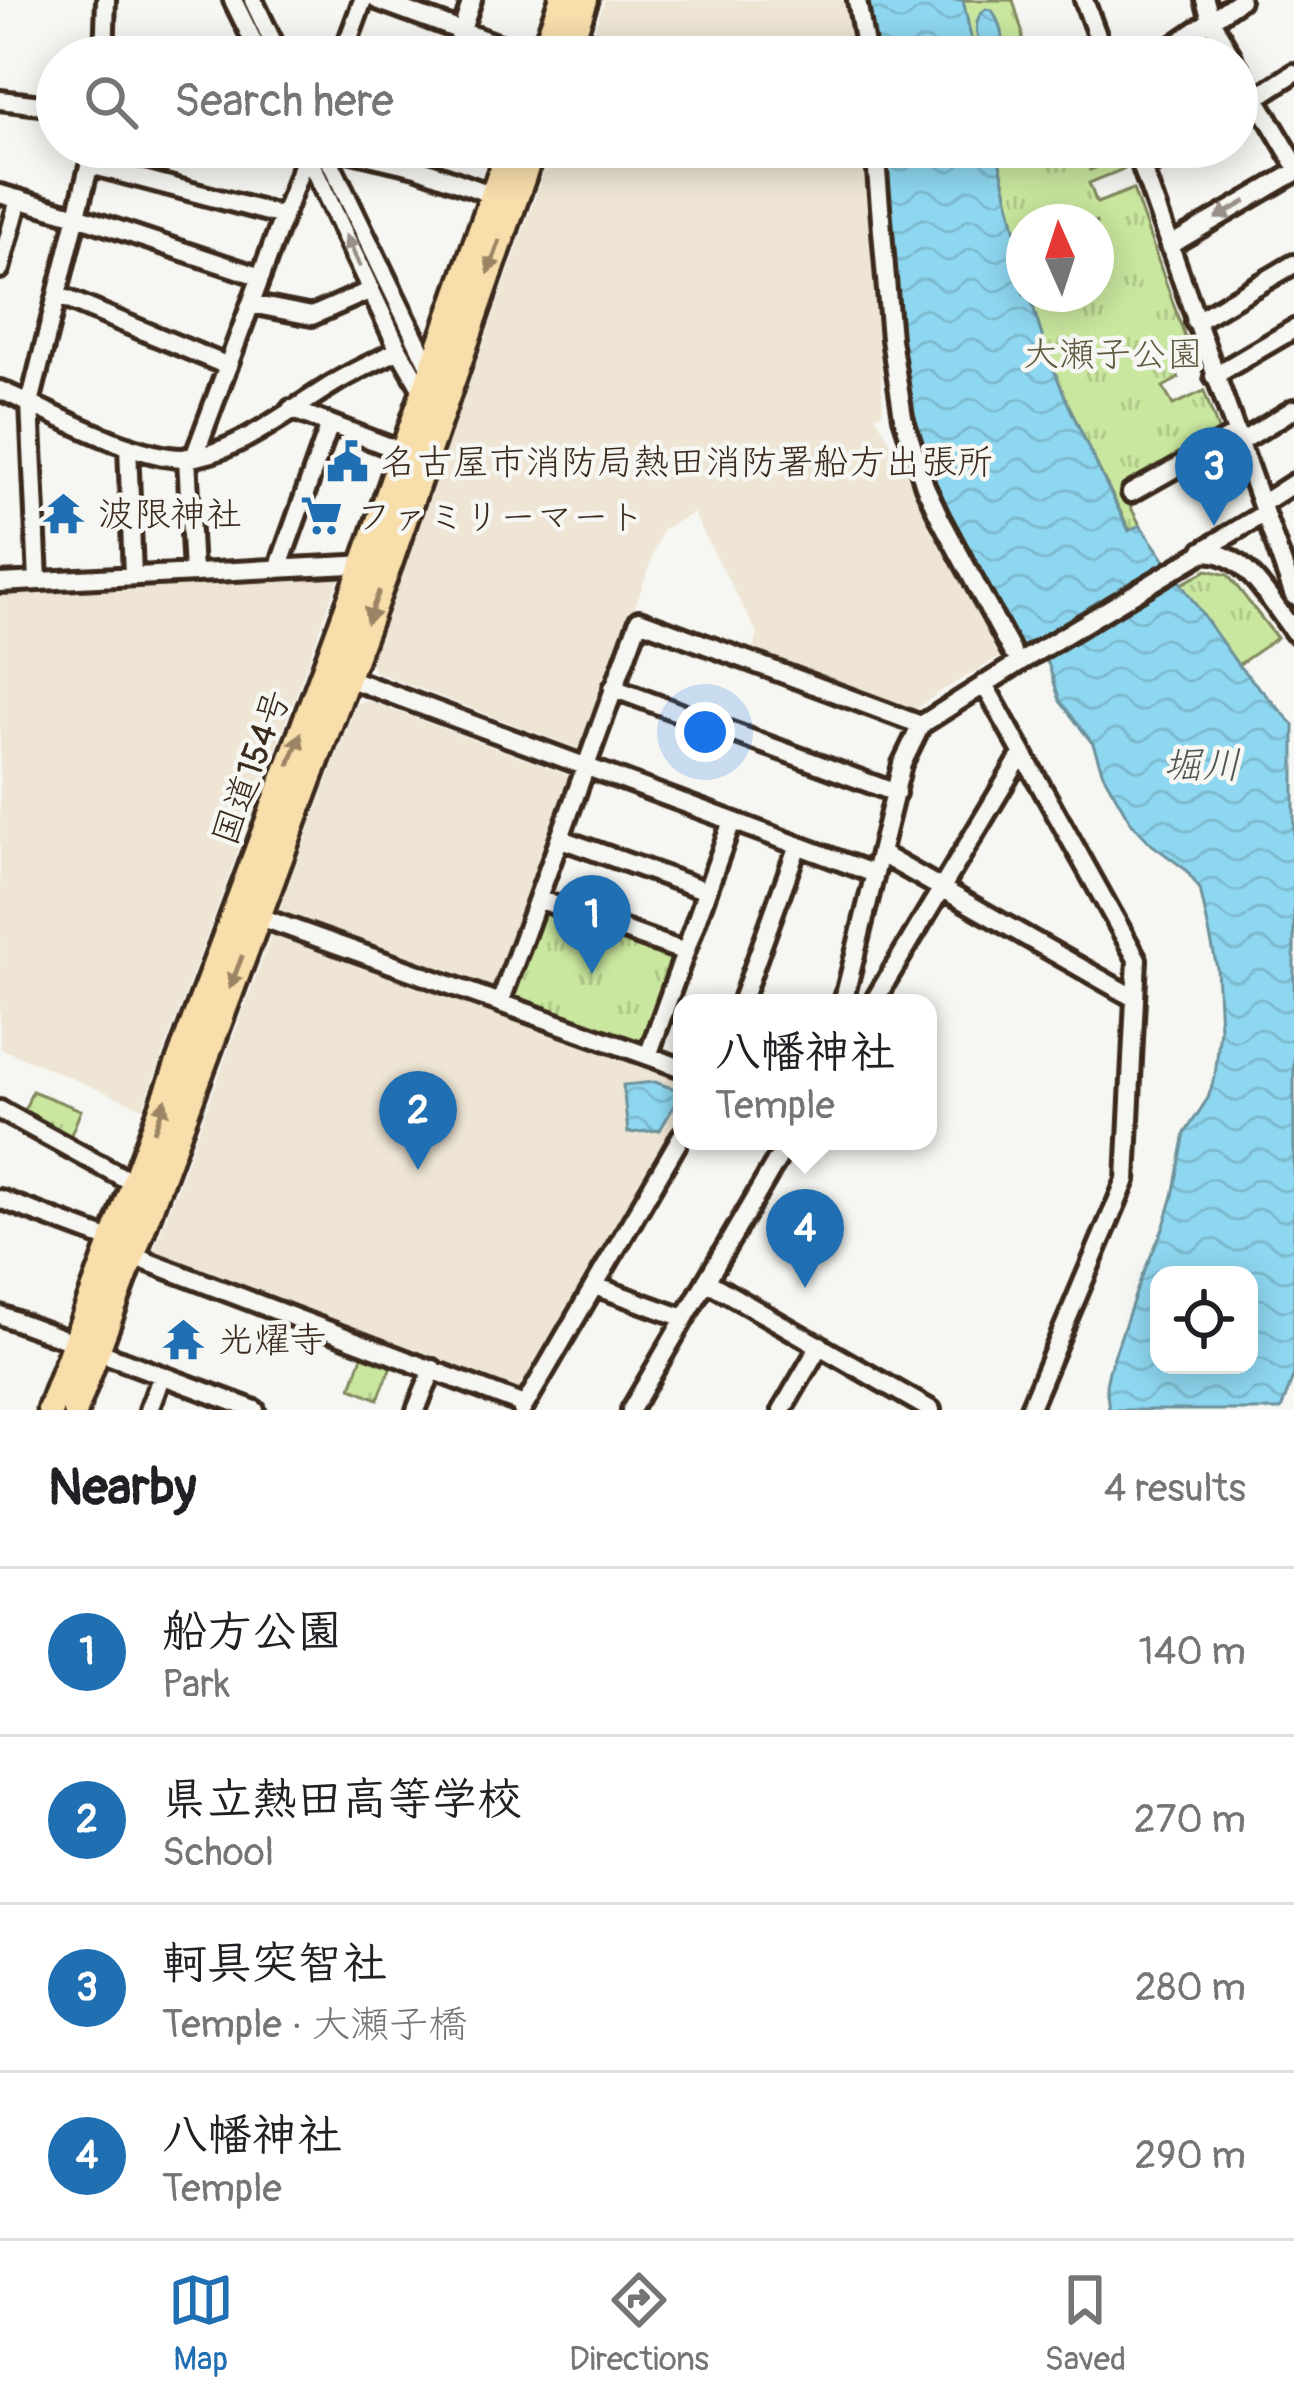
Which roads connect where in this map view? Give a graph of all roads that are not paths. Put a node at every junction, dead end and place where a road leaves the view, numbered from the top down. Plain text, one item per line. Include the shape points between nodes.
1 (106, 0) edge
2 (233, 0) edge
3 (253, 0) edge
4 (363, 0) edge
5 (377, 0) edge
6 (472, 0) edge
7 (562, 0) edge
8 (585, 0) edge
9 (857, 0) edge
10 (1084, 0) edge
11 (1204, 0) edge
12 (1240, 0) edge
13 (1211, 20) junction
14 (461, 31) junction
15 (105, 36) edge
16 (250, 36) edge
17 (270, 36) edge
18 (350, 36) edge
19 (459, 36) edge
20 (475, 36) edge
21 (549, 36) edge
22 (572, 36) edge
23 (863, 36) edge
24 (1097, 36) edge
25 (1188, 36) edge
26 (1220, 36) edge
27 (1294, 73) edge
28 (1258, 96) edge
29 (0, 100) edge
30 (1258, 103) edge
31 (36, 104) edge
32 (1294, 162) edge
33 (89, 168) edge
34 (130, 168) edge
35 (306, 168) edge
36 (323, 168) edge
37 (325, 168) edge
38 (419, 168) edge
39 (503, 168) edge
40 (525, 168) edge
41 (877, 168) edge
42 (1146, 168) edge
43 (1143, 170) joint
44 (1294, 173) edge
45 (0, 194) edge
46 (494, 195) junction
47 (20, 199) junction
48 (77, 216) junction
49 (284, 216) junction
50 (1169, 246) junction
51 (1294, 265) edge
52 (0, 269) edge
53 (261, 277) junction
54 (371, 290) junction
55 (57, 295) junction
56 (251, 304) junction
57 (1195, 322) junction
58 (1294, 329) edge
59 (399, 350) junction
60 (228, 366) junction
61 (1214, 376) junction
62 (0, 390) edge
63 (435, 394) junction
64 (30, 403) junction
65 (292, 409) junction
66 (1294, 409) edge
67 (330, 424) junction
68 (1238, 439) junction
69 (128, 446) junction
70 (403, 452) junction
71 (190, 457) junction
72 (1294, 483) edge
73 (1131, 493) dead end
74 (1263, 508) junction
75 (1190, 558) junction
76 (1288, 559) edge
77 (376, 564) junction
78 (278, 568) junction
79 (193, 573) junction
80 (133, 576) junction
81 (38, 581) junction
82 (0, 583) edge
83 (1294, 596) edge
84 (1294, 632) edge
85 (1016, 657) junction
86 (336, 673) junction
87 (984, 684) junction
88 (614, 688) junction
89 (921, 725) junction
90 (1022, 754) junction
91 (586, 766) junction
92 (896, 793) junction
93 (732, 820) junction
94 (561, 839) junction
95 (798, 845) junction
96 (880, 854) junction
97 (875, 874) junction
98 (942, 888) junction
99 (707, 891) junction
100 (538, 899) junction
101 (257, 916) junction
102 (685, 952) junction
103 (744, 994) edge
104 (846, 994) edge
105 (878, 994) edge
106 (1134, 998) junction
107 (500, 1003) junction
108 (648, 1056) junction
109 (673, 1065) edge
110 (0, 1110) edge
111 (673, 1150) edge
112 (783, 1150) edge
113 (135, 1184) junction
114 (0, 1199) edge
115 (122, 1248) junction
116 (706, 1281) junction
117 (595, 1286) junction
118 (0, 1315) edge
119 (684, 1318) junction
120 (820, 1345) junction
121 (86, 1346) junction
122 (433, 1369) junction
123 (162, 1375) junction
124 (906, 1404) edge
125 (523, 1407) edge
126 (251, 1409) edge
127 (50, 1410) edge
128 (74, 1410) edge
129 (149, 1410) edge
130 (416, 1410) edge
131 (631, 1410) edge
132 (782, 1410) edge
133 (932, 1410) edge
134 (1029, 1410) edge

1 - 15 street
2 - 16 street
3 - 17 street
4 - 18 street
5 - 14 street
6 - 14 street
7 - 21 highway
8 - 22 highway
9 - 23 street
10 - 24 street
11 - 13 street
12 - 13 street
13 - 25 street
13 - 26 street
14 - 19 street
14 - 20 street
27 - 28 street
29 - 31 street
30 - 32 street
33 - 48 street
34 - 49 street
35 - 49 street
54 -> 36 street
37 - 63 street
38 - 46 street
39 - 46 highway, 国道154号
40 -> 63 highway, 国道154号
41 - 85 street via 903,417 940,518
42 - 43 street
43 - 50 street
44 -> 50 street
45 - 47 street
46 - 63 highway, 国道154号
47 - 48 street
47 - 52 street
48 - 53 street
48 - 55 street
49 - 53 street
50 - 57 street
51 - 57 street
53 - 56 street
54 - 56 street via 312,316
54 - 59 street
55 - 60 street
55 - 64 street
56 - 60 street
57 - 61 street
58 - 61 street
59 - 63 street
59 - 65 street
60 - 71 street
61 - 68 street
62 - 64 street
63 - 70 highway, 国道154号
63 - 77 highway, 国道154号
64 - 69 street
64 - 81 street
65 - 67 street
65 - 71 street via 230,446
66 - 68 street
67 - 70 street
67 - 78 street
68 - 73 street
68 - 74 street
69 - 71 street
69 - 80 street
70 - 77 highway, 国道154号
71 - 79 street
72 - 74 street
74 - 75 street
74 - 76 street
75 - 84 street via 1214,552 1237,562
75 - 85 street
76 - 83 street
77 - 78 street
77 - 86 highway, 国道154号
78 - 79 street
79 - 80 street
80 - 81 street
81 - 82 street
85 - 87 street
86 - 91 street
86 - 101 highway, 国道154号
113 -> 86 highway, 国道154号
87 - 89 street
87 - 90 street
88 - 89 street via 639,620
88 - 91 street
88 - 92 street
89 - 92 street
90 - 98 street
90 - 106 street via 1137,959
91 - 93 street
91 - 94 street
92 - 96 street
93 - 95 street
93 - 99 street
94 - 99 street
94 - 100 street
95 - 97 street
95 - 103 street
96 - 97 street
96 - 98 street
97 - 104 street
98 - 105 street
98 - 106 street
99 - 102 street
100 - 102 street
100 - 107 street
101 - 107 street
101 -> 115 highway, 国道154号
102 - 108 street
106 - 134 street via 1126,1180
107 - 108 street
108 - 109 street
110 - 113 street
111 - 117 street
112 - 116 street
113 - 115 highway, 国道154号
114 - 115 street
115 - 121 highway, 国道154号
115 - 122 street
116 - 119 street
116 - 120 street
117 - 119 street
117 - 125 street
118 - 121 street
119 - 131 street
120 - 124 street
120 - 132 street
121 - 123 street
121 - 127 highway, 国道154号
121 - 128 highway, 国道154号
122 - 125 street
122 - 130 street
123 - 126 street
123 - 129 street
124 - 133 street

